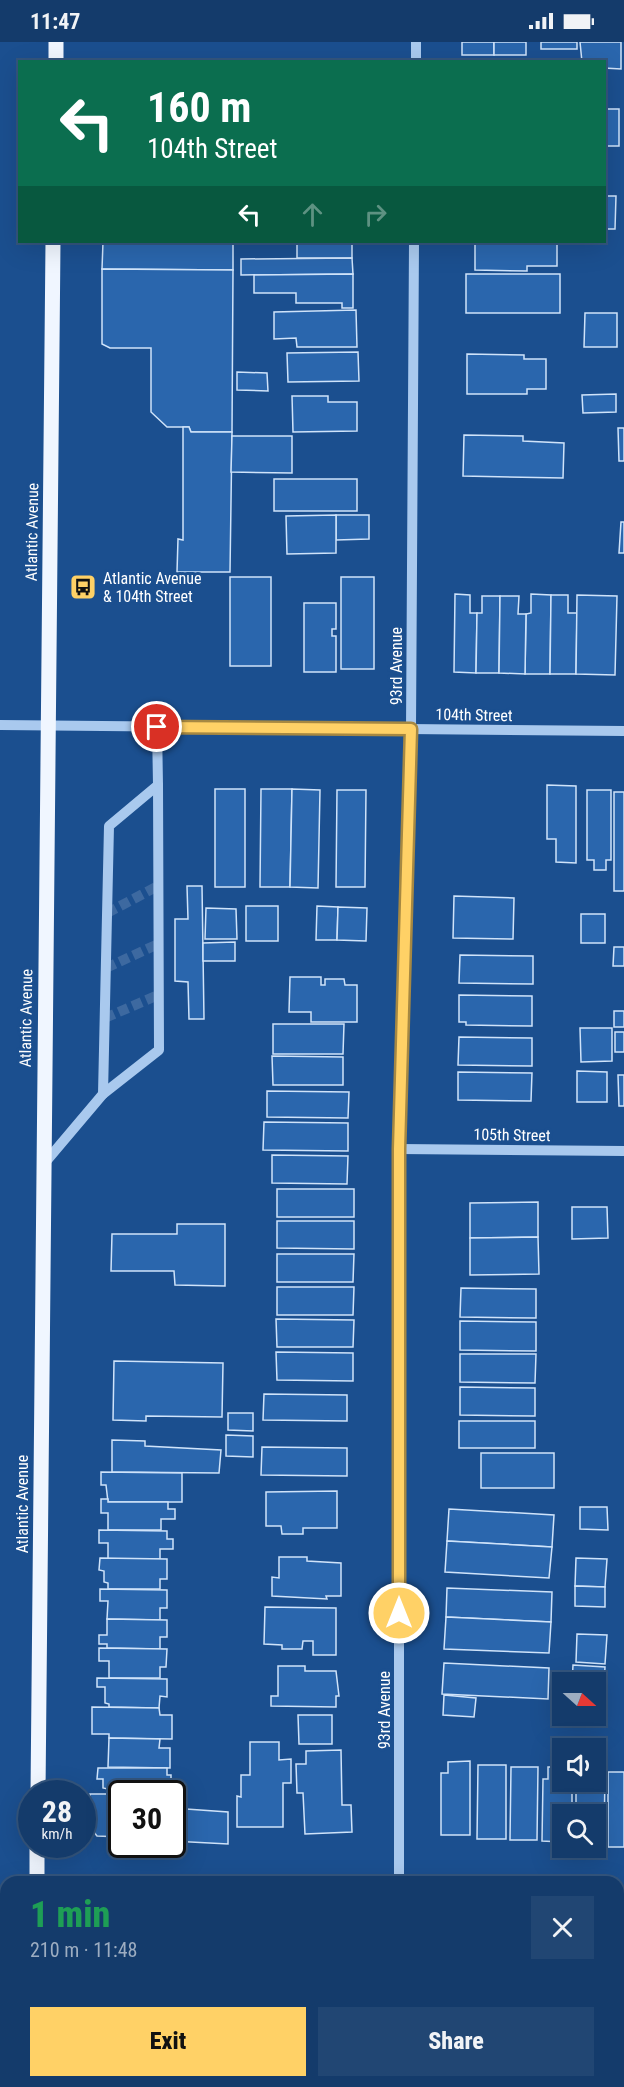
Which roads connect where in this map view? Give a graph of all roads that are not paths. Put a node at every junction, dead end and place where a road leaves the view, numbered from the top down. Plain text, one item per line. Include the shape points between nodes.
1 (56, 42) edge
2 (416, 42) edge
3 (56, 60) edge
4 (416, 60) edge
5 (53, 243) edge
6 (414, 243) edge
7 (0, 725) edge
8 (47, 726) junction
9 (157, 727) junction
10 (411, 729) junction
11 (624, 731) edge
12 (158, 785) junction
13 (103, 1094) junction
14 (399, 1149) junction
15 (624, 1151) edge
16 (43, 1166) junction
17 (38, 1780) edge
18 (37, 1858) edge
19 (37, 1876) edge
20 (399, 1876) edge

1 - 3 main road
2 - 4 street
5 - 8 main road, Atlantic Avenue
6 - 10 street, 93rd Avenue
7 - 8 street, 104th Street
8 - 9 street, 104th Street
8 - 16 main road, Atlantic Avenue
9 - 10 street, 104th Street
9 - 12 street
10 - 11 street, 104th Street
10 - 14 street, 93rd Avenue
12 - 13 street via 109,826
12 - 13 street via 159,1050
13 - 16 street
14 - 15 street, 105th Street
14 - 20 street, 93rd Avenue
16 - 17 main road, Atlantic Avenue
18 - 19 main road

